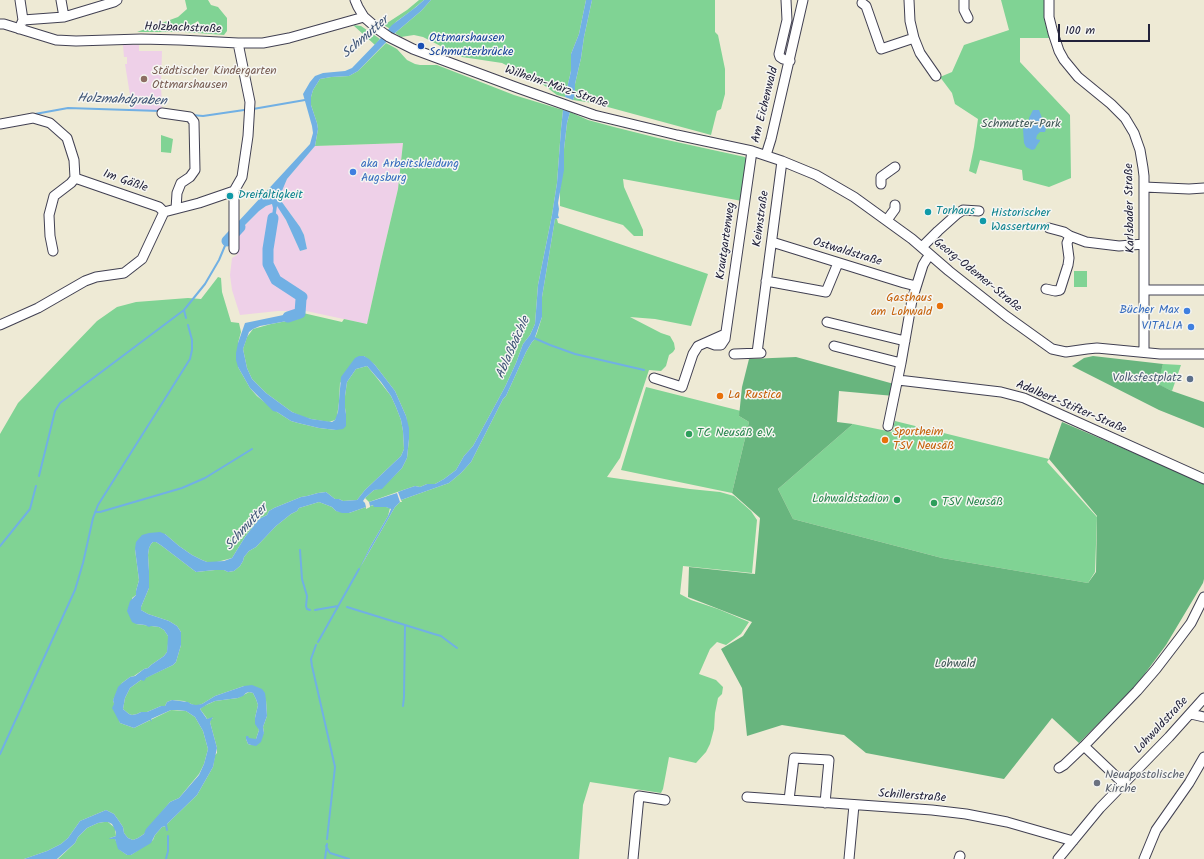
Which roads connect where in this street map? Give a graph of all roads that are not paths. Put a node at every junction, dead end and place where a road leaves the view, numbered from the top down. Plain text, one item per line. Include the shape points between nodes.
1 (20, 0) edge
2 (61, 0) edge
3 (117, 0) edge
4 (355, 0) edge
5 (786, 0) edge
6 (803, 0) edge
7 (909, 0) edge
8 (964, 0) edge
9 (1048, 0) edge
10 (862, 3) dead end
11 (64, 17) junction
12 (364, 17) junction
13 (968, 18) dead end
14 (23, 20) junction
15 (1, 23) edge
16 (19, 29) junction
17 (914, 38) junction
18 (238, 43) junction
19 (790, 61) junction
20 (936, 76) dead end
21 (162, 113) dead end
22 (0, 124) edge
23 (752, 151) junction
24 (766, 155) junction
25 (782, 161) junction
26 (894, 168) dead end
27 (75, 178) junction
28 (881, 184) dead end
29 (1144, 187) junction
30 (1204, 188) edge
31 (234, 191) junction
32 (895, 205) dead end
33 (176, 209) junction
34 (979, 211) dead end
35 (164, 212) junction
36 (887, 220) junction
37 (1049, 228) dead end
38 (1070, 236) junction
39 (772, 242) junction
40 (1144, 244) junction
41 (234, 245) dead end
42 (922, 247) junction
43 (52, 251) dead end
44 (930, 255) junction
45 (838, 263) junction
46 (766, 281) junction
47 (916, 286) junction
48 (1046, 288) dead end
49 (1144, 290) junction
50 (1204, 290) edge
51 (827, 322) dead end
52 (0, 325) edge
53 (905, 341) junction
54 (834, 346) dead end
55 (1144, 352) junction
56 (734, 354) dead end
57 (1204, 354) edge
58 (901, 363) junction
59 (654, 378) dead end
60 (898, 380) junction
61 (888, 426) dead end
62 (1204, 479) edge
63 (1204, 597) edge
64 (1204, 698) edge
65 (1191, 714) junction
66 (1204, 717) edge
67 (1084, 746) junction
68 (1204, 757) edge
69 (1059, 768) dead end
70 (1124, 784) junction
71 (747, 797) dead end
72 (665, 800) dead end
73 (789, 800) junction
74 (825, 803) junction
75 (854, 805) junction
76 (1073, 841) junction
77 (633, 859) edge
78 (849, 859) edge
79 (1058, 859) edge
80 (1144, 859) edge

1 - 14 street
2 - 11 street
3 - 11 street
4 - 12 street
5 - 19 street, Am Eichenwald via 787,20 779,54 783,59
6 - 19 street, Am Eichenwald
7 - 17 street
8 - 13 street via 964,10
9 - 29 street, Karlsbader Straße via 1053,33 1064,60 1078,77 1120,112 1130,125 1142,158
10 - 17 street via 866,6 881,49
11 - 14 street
12 - 18 street, Holzbachstraße via 278,41
12 - 23 street, Wilhelm-März-Straße via 398,42 425,54 581,110 637,126
14 - 16 street
15 - 16 street, Holzbachstraße
16 - 18 street, Holzbachstraße via 56,40 146,39
17 - 20 street via 920,53
18 - 31 street via 250,102 242,177
19 - 24 street, Am Eichenwald
21 - 33 street via 190,117 194,122 195,170 181,183 177,193
22 - 27 street via 34,118 50,123 67,138 74,160
23 - 24 street, Georg-Odemer-Straße
23 - 59 street, Krautgartenweg via 726,334 700,345 695,350 682,387
24 - 25 street, Georg-Odemer-Straße
25 - 36 street, Georg-Odemer-Straße via 840,188
25 - 39 street, Keimstraße
26 - 28 street via 881,177
27 - 35 street, Im Gäßle via 159,207
27 - 43 street via 54,196 49,215
29 - 30 street
29 - 40 street, Karlsbader Straße
31 - 33 street
31 - 41 street
32 - 36 street
33 - 35 street
34 - 42 street via 963,210
35 - 52 street via 142,259 124,273 85,281 38,308
36 - 42 street, Georg-Odemer-Straße
37 - 38 street
38 - 40 street via 1081,241 1108,245
38 - 48 street via 1067,243 1068,265 1060,290 1055,292
39 - 45 street, Ostwaldstraße
39 - 46 street, Keimstraße
40 - 49 street, Karlsbader Straße
42 - 44 street, Georg-Odemer-Straße
44 - 47 street via 923,265
44 - 55 street, Georg-Odemer-Straße via 1052,350 1066,352 1104,348
45 - 46 street via 826,292
45 - 47 street, Ostwaldstraße
46 - 56 street, Keimstraße via 760,353
47 - 53 street
49 - 50 street
49 - 55 street, Karlsbader Straße
51 - 53 street
53 - 58 street
54 - 58 street
55 - 57 street, Georg-Odemer-Straße
58 - 60 street
60 - 61 street
60 - 62 street, Adalbert-Stifter-Straße via 1001,392 1024,398
63 - 67 street via 1191,623 1156,669
64 - 65 street, Lohwaldstraße
65 - 66 street
65 - 70 street, Lohwaldstraße
67 - 69 street
67 - 70 street
68 - 80 street via 1156,830
70 - 76 street, Lohwaldstraße
71 - 73 street, Schillerstraße
72 - 77 street via 639,796
73 - 74 street, Schillerstraße
73 - 74 street via 794,758 829,760
74 - 75 street, Schillerstraße
75 - 76 street, Schillerstraße via 966,814 1007,822
75 - 78 street
76 - 79 street, Lohwaldstraße

